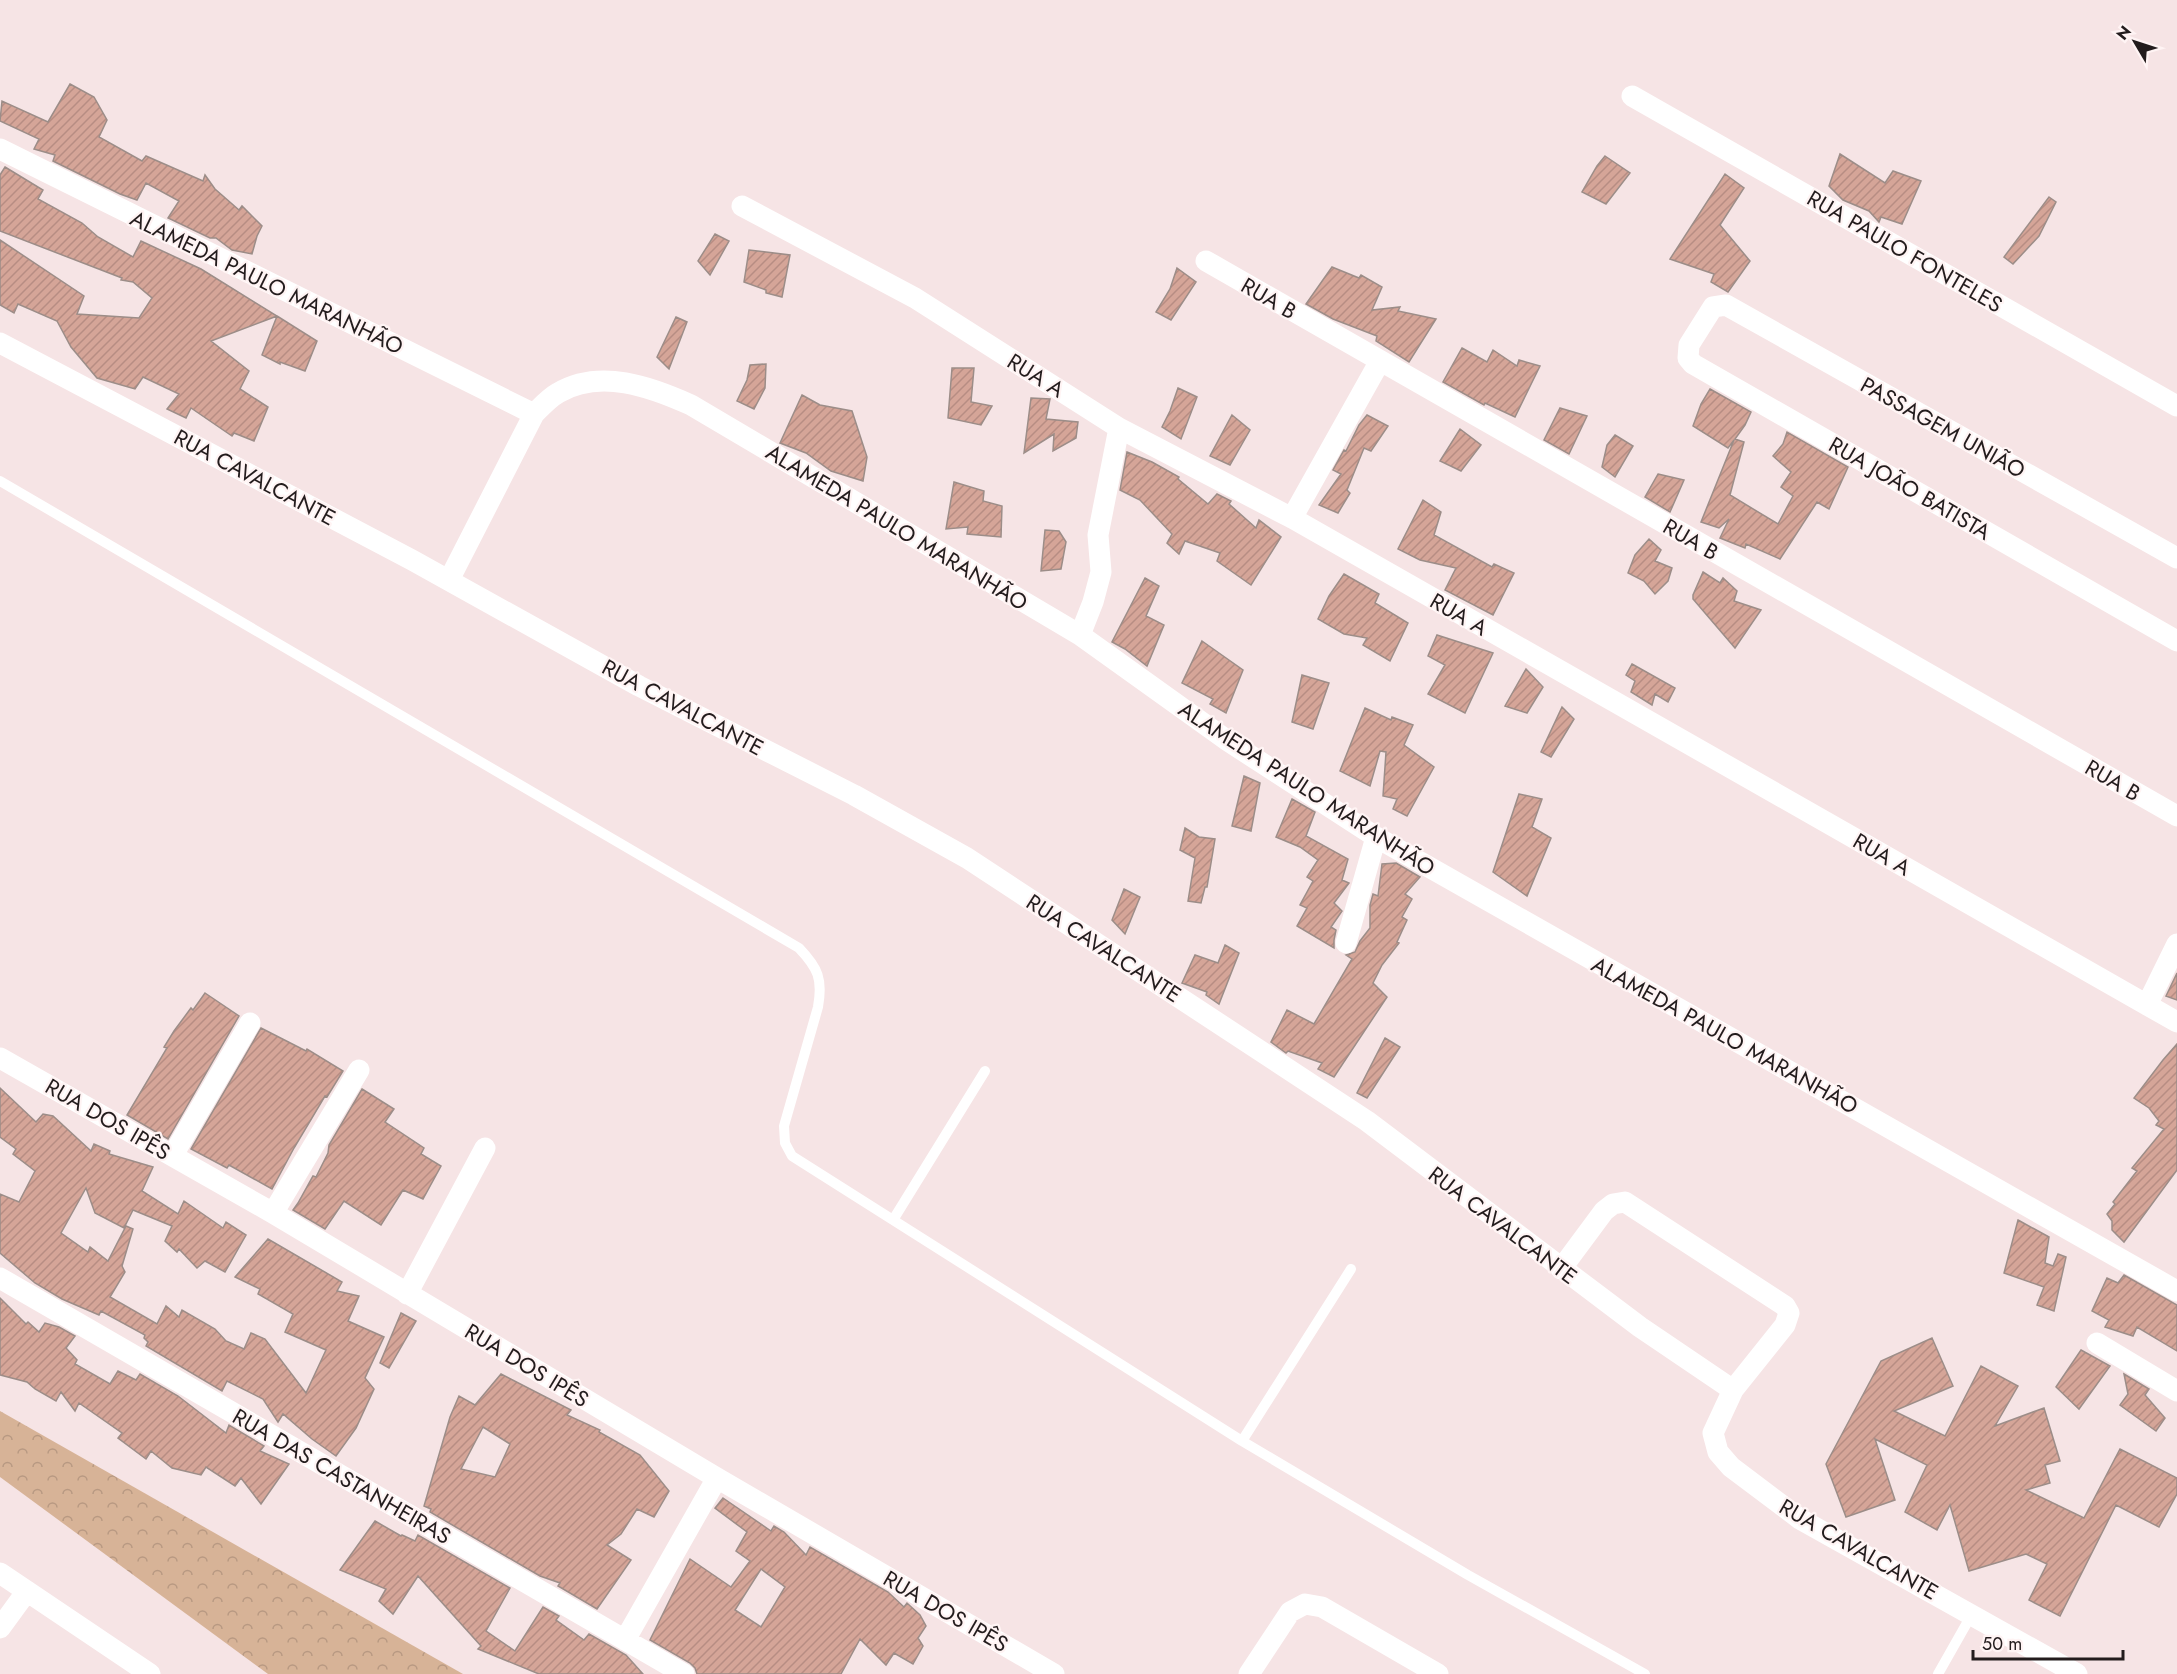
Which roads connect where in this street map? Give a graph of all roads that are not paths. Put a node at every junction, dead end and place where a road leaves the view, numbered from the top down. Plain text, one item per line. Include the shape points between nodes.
1 (1632, 96) dead end
2 (0, 149) edge
3 (742, 206) dead end
4 (1206, 261) dead end
5 (1709, 312) joint
6 (0, 343) edge
7 (1380, 361) junction
8 (2177, 406) edge
9 (534, 414) junction
10 (1119, 428) junction
11 (0, 481) edge
12 (1292, 518) junction
13 (2177, 558) edge
14 (449, 580) junction
15 (1080, 635) junction
16 (2177, 641) edge
17 (2177, 816) edge
18 (1376, 837) junction
19 (1346, 942) dead end
20 (2177, 944) edge
21 (2147, 1005) junction
22 (2177, 1022) edge
23 (250, 1023) dead end
24 (0, 1058) edge
25 (358, 1070) dead end
26 (986, 1071) dead end
27 (485, 1148) dead end
28 (172, 1155) junction
29 (273, 1214) junction
30 (893, 1220) junction
31 (1350, 1269) dead end
32 (1562, 1269) junction
33 (0, 1278) edge
34 (2177, 1291) edge
35 (407, 1294) junction
36 (2097, 1343) dead end
37 (1733, 1390) junction
38 (2177, 1391) edge
39 (1242, 1442) junction
40 (717, 1478) junction
41 (0, 1573) edge
42 (27, 1591) junction
43 (1972, 1614) junction
44 (0, 1628) edge
45 (624, 1640) junction
46 (147, 1673) edge
47 (684, 1674) edge
48 (1054, 1674) edge
49 (1249, 1674) edge
50 (1438, 1674) edge
51 (1645, 1674) edge
52 (1938, 1674) edge
53 (2077, 1674) edge

1 - 8 street, RUA PAULO FONTELES
2 - 9 street, ALAMEDA PAULO MARANHÃO
3 - 10 street, RUA A via 915,298
4 - 7 street, RUA B
5 - 13 street, PASSAGEM UNIÃO via 1713,307 1726,305
5 - 16 street, RUA JOÃO BATISTA via 1689,345 1688,358 1693,364
6 - 14 street, RUA CAVALCANTE
7 - 12 street
7 - 17 street, RUA B
9 - 14 street, ALAMEDA PAULO MARANHÃO
9 - 15 street, ALAMEDA PAULO MARANHÃO via 557,393 599,381 664,392
10 - 12 street, RUA A
10 - 15 street via 1098,534 1101,572
11 - 30 lane via 799,948 812,962 821,990 784,1125 785,1143 792,1156
12 - 21 street, RUA A
14 - 32 street, RUA CAVALCANTE via 639,686 854,795 968,858 1367,1121
15 - 18 street, ALAMEDA PAULO MARANHÃO via 1228,741
18 - 19 street
18 - 34 street, ALAMEDA PAULO MARANHÃO
20 - 21 street
21 - 22 street, RUA A
23 - 28 street
24 - 28 street, RUA DOS IPÊS
25 - 29 street
26 - 30 lane
27 - 35 street
28 - 29 street, RUA DOS IPÊS
29 - 35 street, RUA DOS IPÊS
30 - 39 lane
31 - 39 lane
32 - 37 street, RUA CAVALCANTE
32 - 37 street via 1604,1211 1625,1202 1785,1306 1789,1314 1785,1326
33 - 45 street, RUA DAS CASTANHEIRAS
35 - 40 street, RUA DOS IPÊS
36 - 38 street
37 - 43 street, RUA CAVALCANTE via 1713,1433 1718,1452 1731,1467 1800,1519
39 - 51 lane
40 - 45 street
40 - 48 street, RUA DOS IPÊS
41 - 42 street
42 - 44 street
42 - 46 street
43 - 52 lane
43 - 53 street, RUA CAVALCANTE
45 - 47 street, RUA DAS CASTANHEIRAS
49 - 50 street via 1290,1612 1305,1604 1322,1606

